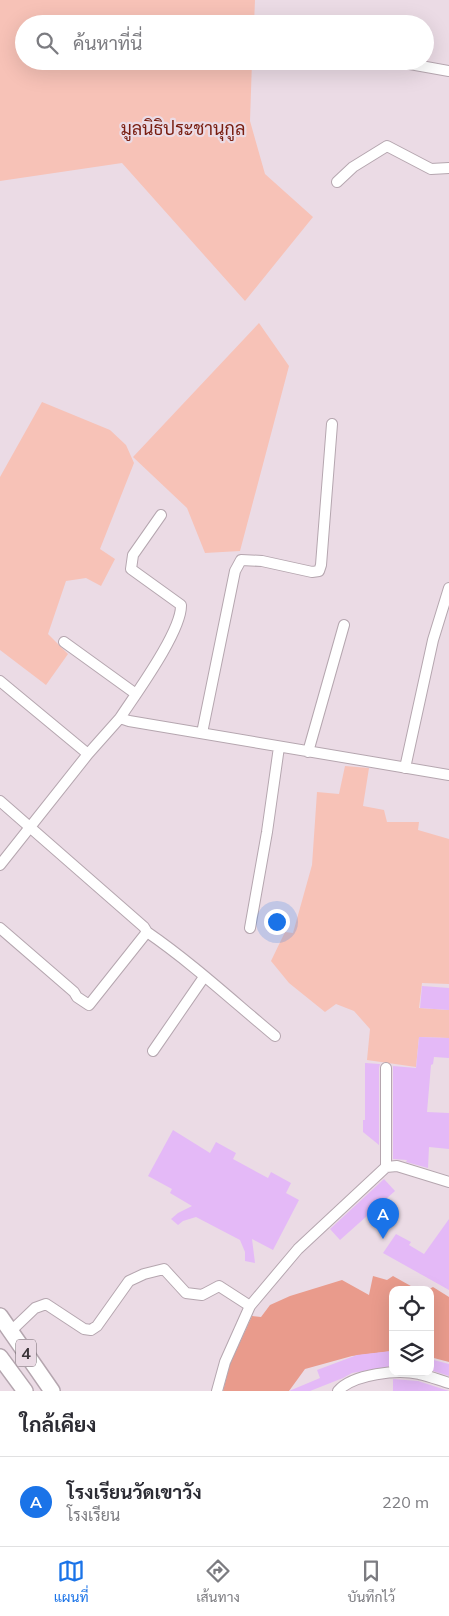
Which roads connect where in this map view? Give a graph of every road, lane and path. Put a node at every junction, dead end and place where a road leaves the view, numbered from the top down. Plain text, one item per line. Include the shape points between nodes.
1 (434, 68) edge
2 (449, 71) edge
3 (449, 168) edge
4 (337, 182) dead end
5 (332, 424) dead end
6 (162, 515) dead end
7 (449, 588) edge
8 (344, 625) dead end
9 (64, 642) dead end
10 (0, 681) edge
11 (136, 694) junction
12 (120, 718) junction
13 (202, 733) junction
14 (279, 747) junction
15 (308, 752) junction
16 (88, 754) junction
17 (405, 768) junction
18 (449, 775) edge
19 (0, 801) edge
20 (31, 827) junction
21 (0, 865) edge
22 (0, 928) edge
23 (250, 928) dead end
24 (147, 932) junction
25 (204, 977) junction
26 (275, 1036) dead end
27 (154, 1051) dead end
28 (386, 1068) dead end
29 (386, 1167) junction
30 (449, 1182) edge
31 (250, 1306) junction
32 (0, 1316) edge
33 (11, 1331) junction
34 (0, 1357) edge
35 (449, 1383) edge
36 (25, 1391) edge
37 (52, 1391) edge
38 (217, 1391) edge
39 (338, 1391) edge

1 - 2 street
3 - 4 street via 431,169 388,146
5 - 13 street via 319,571 241,560 235,571
6 - 11 street via 133,555 130,569 181,605 181,611 176,628
7 - 17 street via 433,640
8 - 15 street
9 - 11 street
10 - 16 street
11 - 12 street
12 - 13 street
12 - 16 street
13 - 14 street
14 - 15 street
14 - 23 street
15 - 17 street
16 - 20 street
17 - 18 street
19 - 20 street
20 - 21 street
20 - 24 street
22 - 24 street via 89,1005
24 - 25 street via 177,952
25 - 26 street
25 - 27 street
28 - 29 street
29 - 30 street via 397,1166
29 - 31 street via 298,1249
31 - 33 street via 220,1286 202,1295 186,1293 164,1269 129,1281 91,1330 84,1329 46,1304 35,1308
31 - 38 street via 225,1362
32 - 33 highway, 4
33 - 37 highway, 4
34 - 36 highway, 4
35 - 39 street via 418,1373 380,1374 365,1376

